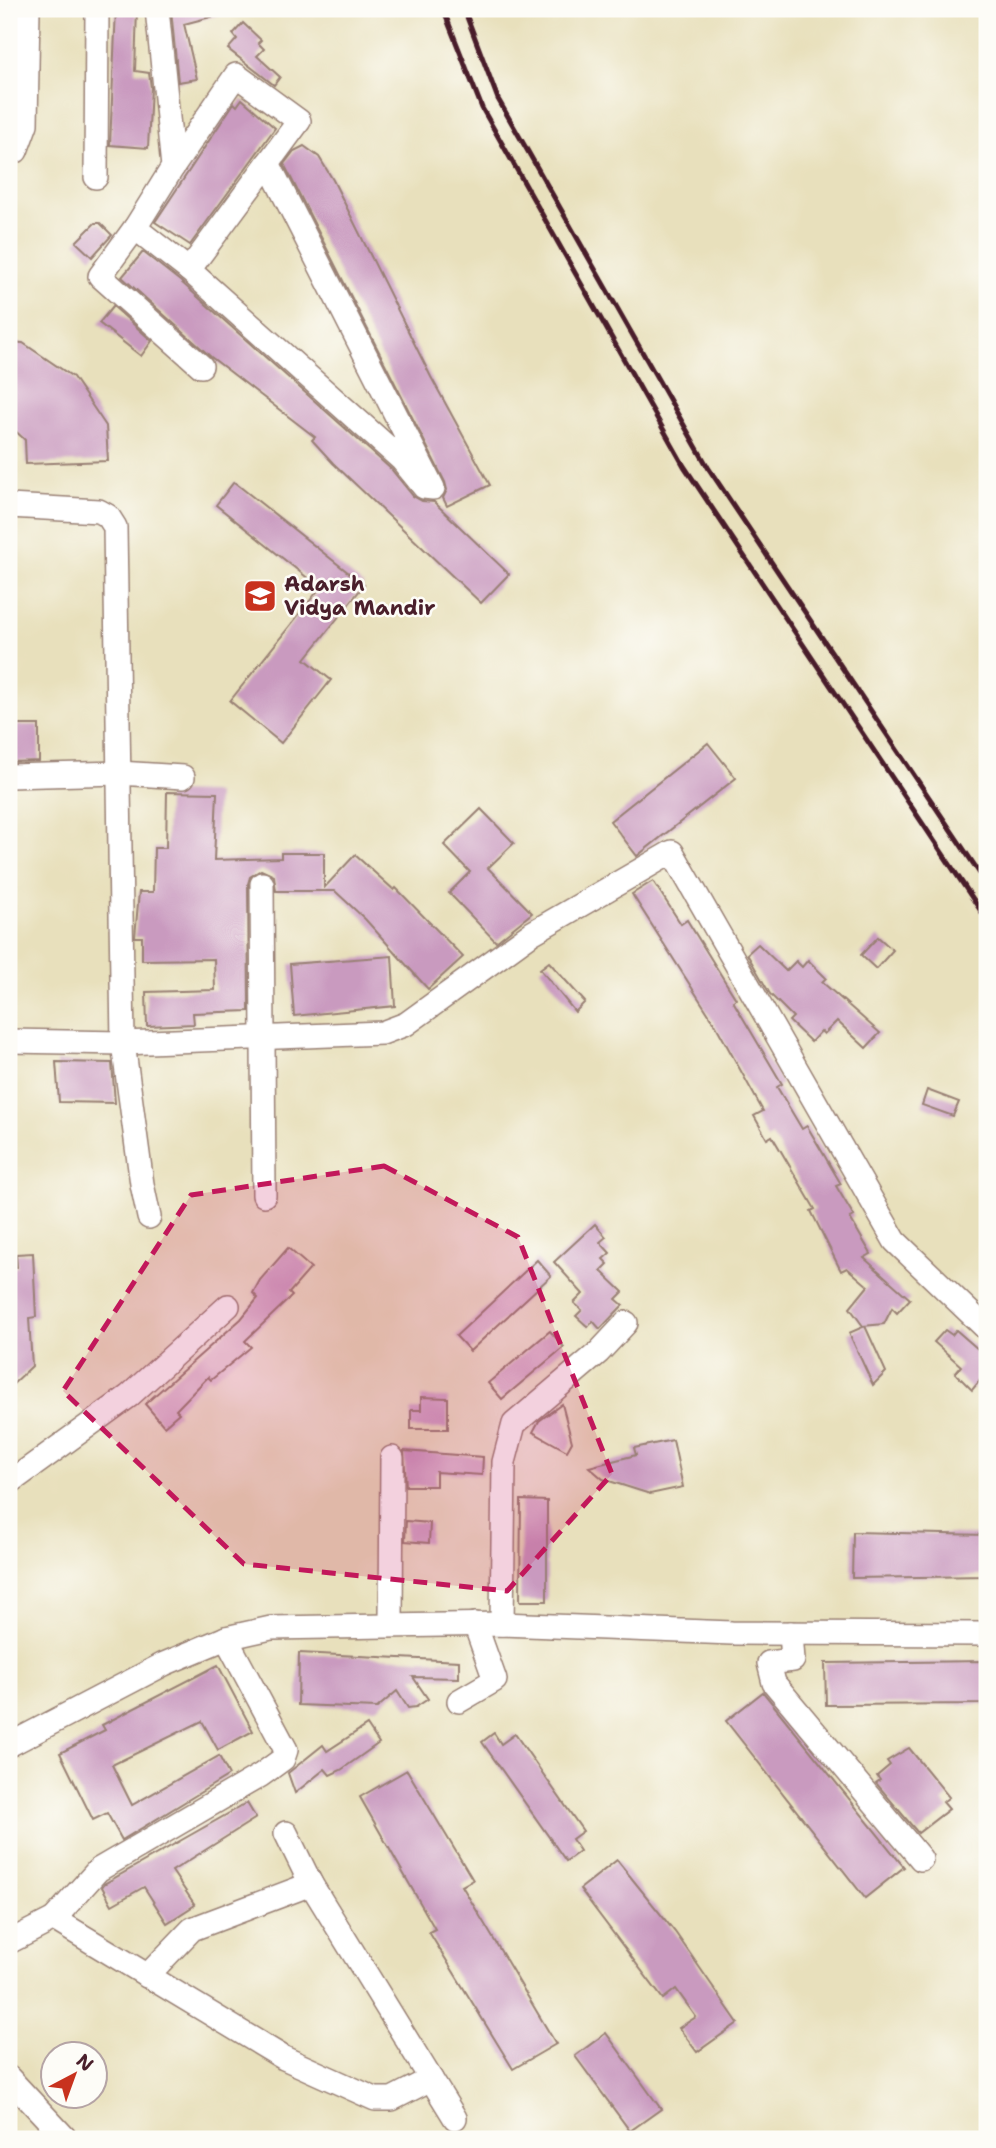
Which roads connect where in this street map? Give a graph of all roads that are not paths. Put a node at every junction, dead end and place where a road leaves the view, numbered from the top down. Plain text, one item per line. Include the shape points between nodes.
1 (28, 9) edge
2 (97, 9) edge
3 (157, 9) edge
4 (9, 144) edge
5 (268, 163) junction
6 (173, 167) junction
7 (96, 177) dead end
8 (135, 228) junction
9 (189, 270) junction
10 (201, 366) dead end
11 (9, 506) edge
12 (119, 774) junction
13 (9, 776) edge
14 (183, 777) dead end
15 (262, 884) dead end
16 (263, 1038) junction
17 (9, 1041) edge
18 (123, 1044) junction
19 (264, 1195) dead end
20 (149, 1217) dead end
21 (228, 1306) dead end
22 (626, 1323) dead end
23 (987, 1328) edge
24 (392, 1458) dead end
25 (9, 1483) edge
26 (391, 1624) junction
27 (475, 1624) junction
28 (502, 1624) junction
29 (791, 1633) junction
30 (987, 1634) edge
31 (226, 1638) junction
32 (459, 1701) dead end
33 (9, 1745) edge
34 (286, 1833) dead end
35 (921, 1859) dead end
36 (312, 1884) junction
37 (54, 1919) junction
38 (9, 1942) edge
39 (146, 1976) junction
40 (9, 2078) edge
41 (431, 2078) junction
42 (455, 2118) dead end
43 (66, 2139) edge

1 - 4 street via 26,124 16,151
2 - 7 street
3 - 6 street
5 - 6 street via 299,121 236,75
5 - 9 street
5 - 9 street via 433,488 424,487 402,460
6 - 8 street
8 - 9 street
8 - 10 street via 100,276
11 - 12 street via 99,511 115,527
12 - 13 street
12 - 14 street
12 - 18 street
15 - 16 street
16 - 18 street
16 - 19 street
16 - 23 street via 382,1033 406,1024 532,933 672,852 895,1241
17 - 18 street
18 - 20 street
21 - 25 street via 129,1396
22 - 28 street via 514,1424 504,1462
24 - 26 street
26 - 27 street
26 - 31 street via 271,1628
27 - 28 street
27 - 32 street via 495,1680
28 - 29 street
29 - 30 street
29 - 35 street via 793,1660 769,1663 774,1683
31 - 33 street via 164,1664
31 - 37 street via 286,1749 283,1759 98,1870
34 - 36 street
36 - 39 street via 192,1929
36 - 41 street
37 - 38 street
37 - 39 street
39 - 41 street via 284,2058 375,2099 392,2099
40 - 43 street
41 - 42 street

